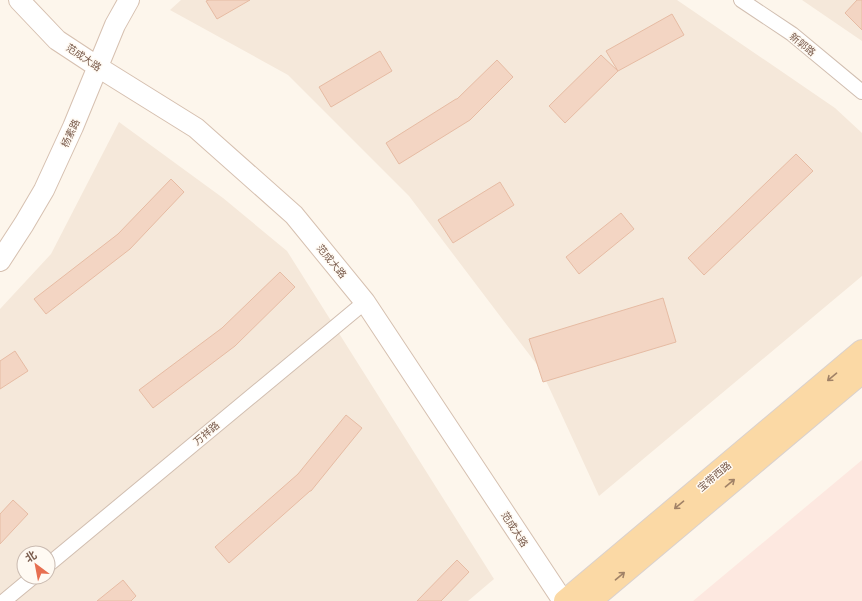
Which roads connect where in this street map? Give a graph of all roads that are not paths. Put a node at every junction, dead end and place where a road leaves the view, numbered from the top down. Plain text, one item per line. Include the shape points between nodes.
1 (19, 0) edge
2 (129, 0) edge
3 (741, 0) edge
4 (98, 68) junction
5 (862, 92) edge
6 (0, 261) edge
7 (365, 302) junction
8 (862, 351) edge
9 (862, 372) edge
10 (56, 558) edge
11 (23, 585) edge
12 (4, 601) edge
13 (564, 601) edge
14 (590, 601) edge

1 - 4 street, 范成大路 via 57,40
2 - 4 street, 杨素路 via 115,25
3 - 5 street, 新郭路 via 792,34
4 - 6 street, 杨素路 via 44,190
4 - 7 street, 范成大路 via 196,128 294,215
7 - 10 street, 万祥路
7 - 13 street, 范成大路
8 -> 13 main road, 宝带西路
14 -> 9 main road, 宝带西路
11 - 12 street

